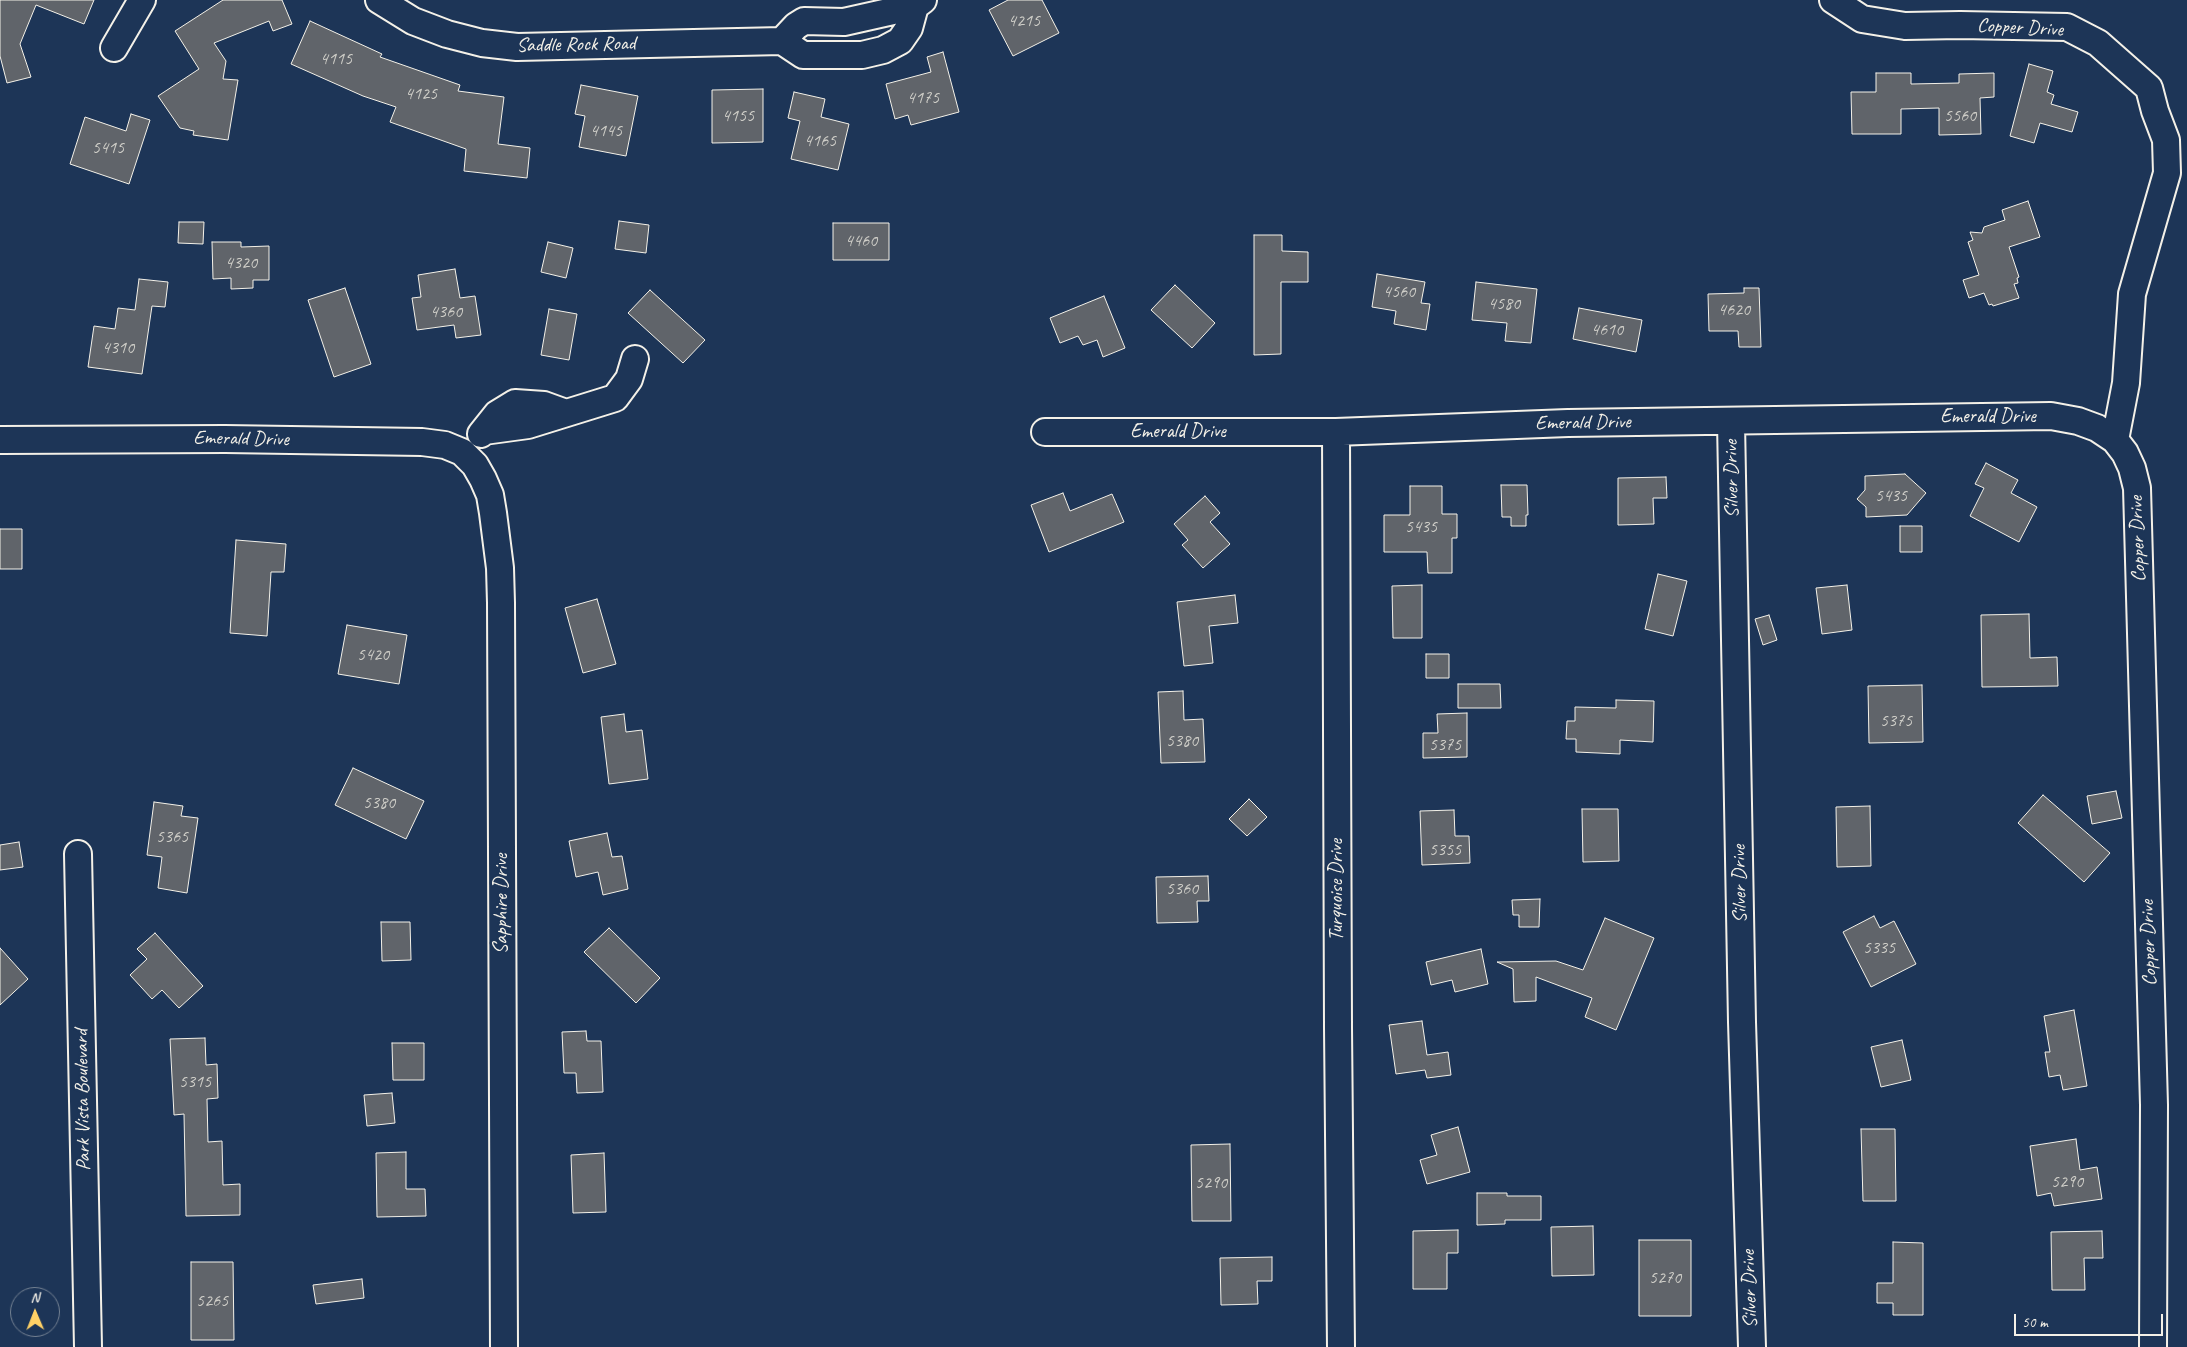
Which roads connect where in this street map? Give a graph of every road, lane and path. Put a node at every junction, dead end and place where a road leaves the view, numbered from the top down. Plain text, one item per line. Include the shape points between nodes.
1 (142, 0) edge
2 (379, 0) edge
3 (1833, 0) edge
4 (919, 3) edge
5 (782, 41) junction
6 (114, 48) dead end
7 (635, 359) dead end
8 (1731, 422) junction
9 (1045, 432) dead end
10 (1336, 432) junction
11 (0, 440) edge
12 (2115, 440) junction
13 (468, 458) junction
14 (78, 854) dead end
15 (88, 1347) edge
16 (504, 1347) edge
17 (1341, 1347) edge
18 (1752, 1347) edge
19 (2153, 1347) edge

1 - 6 street
2 - 5 street, Saddle Rock Road via 413,21 448,34 517,47
3 - 12 street, Copper Drive via 1862,19 1905,26 2067,27 2098,43 2149,88 2166,140 2166,173 2132,294 2126,383
4 - 5 street via 844,22 804,21
4 - 5 street via 900,40 883,50 862,55 803,55
7 - 13 street via 629,379 615,398 566,414 544,405 515,403 497,414
8 - 10 street, Emerald Drive via 1568,423
8 - 12 street, Emerald Drive via 2050,416 2097,428
8 - 18 street, Silver Drive via 1742,1022
9 - 10 street, Emerald Drive
10 - 17 street, Turquoise Drive
11 - 13 street, Emerald Drive via 412,442 445,445
12 - 19 street, Copper Drive via 2126,453 2137,488 2154,1105
13 - 16 street, Sapphire Drive via 490,495 500,568
14 - 15 street, Park Vista Boulevard

